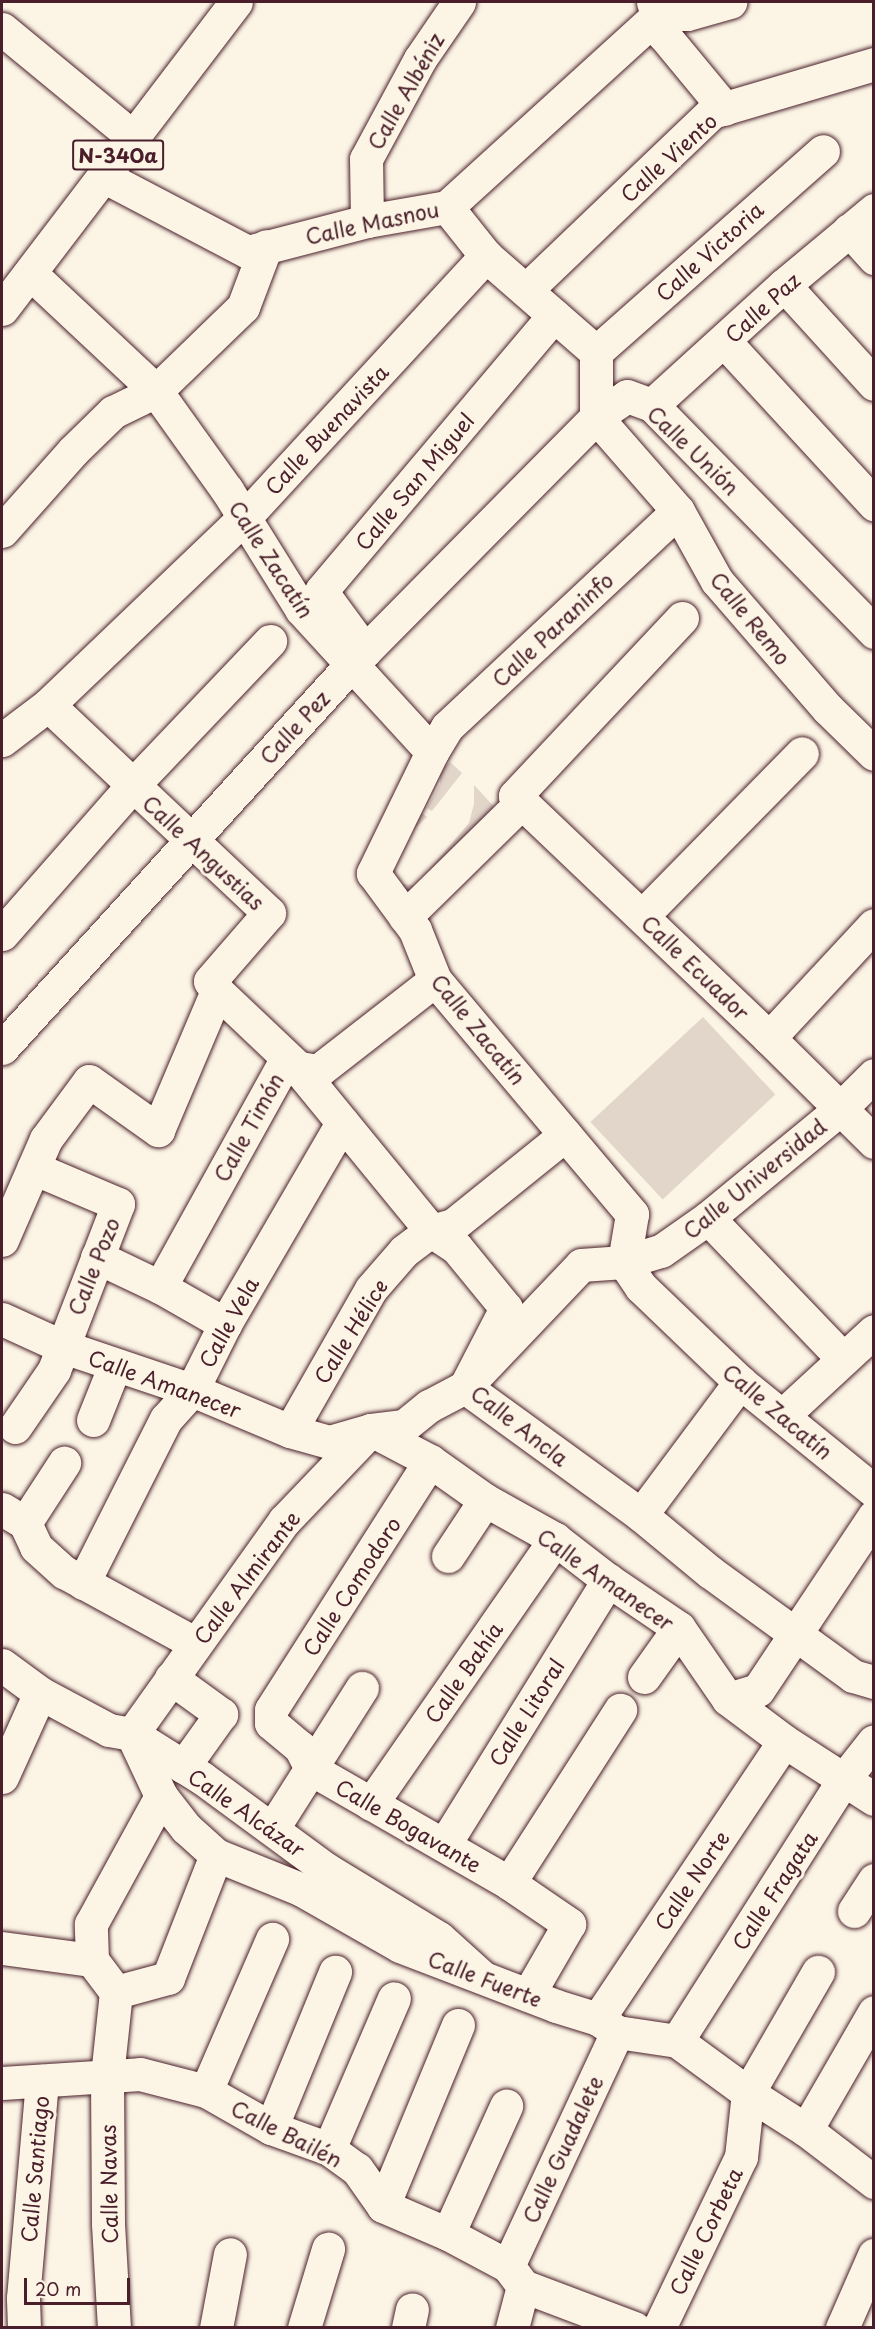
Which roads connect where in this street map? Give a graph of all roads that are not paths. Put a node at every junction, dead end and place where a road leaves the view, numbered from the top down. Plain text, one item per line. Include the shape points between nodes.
1 (236, 2) edge
2 (459, 2) edge
3 (730, 2) edge
4 (656, 8) edge
5 (2, 29) edge
6 (873, 64) edge
7 (725, 109) junction
8 (132, 136) junction
9 (823, 151) dead end
10 (103, 176) junction
11 (447, 207) junction
12 (861, 220) edge
13 (367, 221) junction
14 (266, 246) junction
15 (486, 256) junction
16 (873, 258) edge
17 (30, 273) junction
18 (784, 285) junction
19 (526, 290) junction
20 (2, 309) edge
21 (554, 315) junction
22 (724, 341) junction
23 (596, 352) junction
24 (873, 384) edge
25 (156, 391) junction
26 (652, 405) junction
27 (596, 417) junction
28 (873, 504) edge
29 (678, 511) junction
30 (244, 518) junction
31 (2, 531) edge
32 (682, 618) dead end
33 (873, 632) edge
34 (270, 641) dead end
35 (358, 658) junction
36 (48, 705) junction
37 (2, 740) edge
38 (432, 752) junction
39 (802, 753) dead end
40 (873, 754) edge
41 (133, 785) junction
42 (518, 799) junction
43 (191, 839) junction
44 (642, 916) junction
45 (405, 917) junction
46 (873, 925) edge
47 (2, 934) edge
48 (435, 980) junction
49 (216, 991) junction
50 (769, 1038) junction
51 (2, 1048) edge
52 (297, 1067) junction
53 (873, 1075) edge
54 (839, 1110) junction
55 (342, 1124) junction
56 (565, 1134) junction
57 (873, 1142) edge
58 (33, 1168) junction
59 (708, 1218) junction
60 (431, 1231) junction
61 (2, 1240) edge
62 (97, 1257) junction
63 (624, 1262) junction
64 (160, 1287) junction
65 (2, 1320) edge
66 (225, 1324) junction
67 (873, 1331) edge
68 (61, 1346) junction
69 (843, 1359) junction
70 (115, 1365) junction
71 (740, 1382) junction
72 (465, 1387) junction
73 (192, 1389) junction
74 (783, 1416) junction
75 (93, 1420) dead end
76 (15, 1427) dead end
77 (371, 1430) junction
78 (290, 1431) junction
79 (430, 1461) junction
80 (64, 1463) dead end
81 (873, 1491) edge
82 (485, 1500) junction
83 (641, 1515) junction
84 (13, 1516) edge
85 (873, 1516) edge
86 (555, 1539) junction
87 (448, 1556) dead end
88 (608, 1580) junction
89 (83, 1584) junction
90 (679, 1628) junction
91 (796, 1633) junction
92 (196, 1644) junction
93 (2, 1665) edge
94 (644, 1677) dead end
95 (171, 1678) junction
96 (867, 1685) edge
97 (362, 1688) dead end
98 (40, 1692) junction
99 (728, 1699) junction
100 (271, 1710) joint
101 (620, 1710) dead end
102 (132, 1734) junction
103 (784, 1741) junction
104 (873, 1742) edge
105 (183, 1767) junction
106 (311, 1769) junction
107 (2, 1778) edge
108 (844, 1779) junction
109 (161, 1796) junction
110 (873, 1799) edge
111 (371, 1804) junction
112 (273, 1828) junction
113 (444, 1845) junction
114 (216, 1855) junction
115 (873, 1880) edge
116 (508, 1883) junction
117 (854, 1911) dead end
118 (272, 1939) dead end
119 (2, 1948) edge
120 (92, 1960) junction
121 (335, 1972) dead end
122 (818, 1972) dead end
123 (483, 1978) junction
124 (116, 1992) junction
125 (528, 1995) junction
126 (394, 1998) dead end
127 (873, 2012) edge
128 (458, 2025) dead end
129 (608, 2025) junction
130 (677, 2041) junction
131 (107, 2076) junction
132 (42, 2081) junction
133 (2, 2083) edge
134 (206, 2091) junction
135 (748, 2092) junction
136 (506, 2106) dead end
137 (271, 2128) junction
138 (806, 2130) junction
139 (329, 2149) junction
140 (871, 2174) edge
141 (382, 2206) junction
142 (448, 2234) junction
143 (328, 2248) dead end
144 (230, 2254) dead end
145 (873, 2255) edge
146 (515, 2276) junction
147 (588, 2319) edge
148 (24, 2328) edge
149 (114, 2328) edge
150 (216, 2328) edge
151 (304, 2328) edge
152 (512, 2328) edge
153 (634, 2328) edge
154 (659, 2328) edge
155 (843, 2328) edge

1 - 8 main road, N-340a
2 - 13 main road, Calle Albéniz via 420,59 366,159
3 - 4 main road via 687,14
4 - 7 main road via 663,34
4 - 11 main road, Calle Masnou
5 - 8 main road
6 - 7 main road, Calle Viento
7 - 19 main road, Calle Viento via 712,112
8 - 10 main road, N-340a
9 - 23 main road, Calle Victoria
10 - 14 main road, Calle Masnou via 248,252
10 - 17 main road, N-340a
11 - 13 main road, Calle Masnou
11 - 15 main road
12 - 16 main road
12 - 18 main road, Calle Paz
13 - 14 main road, Calle Masnou
14 - 25 main road via 243,307
15 - 19 main road
15 - 30 main road, Calle Buenavista
17 - 20 main road, N-340a
17 - 25 main road, Calle Zacatín
18 - 22 main road, Calle Paz
18 - 24 main road
19 - 21 main road
21 - 23 main road
21 - 35 main road, Calle San Miguel via 321,591
22 - 26 main road, Calle Paz
22 - 28 main road
23 - 27 main road
25 - 30 main road, Calle Zacatín
25 - 31 main road via 113,412
26 - 27 main road, Calle Unión via 627,396
26 - 33 main road, Calle Unión
27 - 29 main road, Calle Remo
27 - 35 main road, Calle Pez
29 - 38 main road, Calle Paraninfo via 447,727
29 - 40 main road, Calle Remo via 717,581 828,709
30 - 35 main road, Calle Zacatín via 301,609
30 - 36 main road, Calle Buenavista
32 - 42 main road
34 - 41 main road
35 - 38 main road, Calle Zacatín
35 - 43 main road, Calle Pez
36 - 37 main road, Calle Buenavista
36 - 41 main road, Calle Angustias
38 - 45 main road, Calle Zacatín via 373,873
39 - 44 main road
41 - 43 main road, Calle Angustias
41 - 47 main road
42 - 44 main road, Calle Ecuador
42 - 45 main road
43 - 49 main road, Calle Angustias via 269,913 210,981
43 - 51 main road, Calle Pez
44 - 50 main road, Calle Ecuador
45 - 48 main road, Calle Zacatín via 415,930
46 - 50 main road
48 - 52 main road, Calle Timón via 318,1071
48 - 56 main road, Calle Zacatín
49 - 52 main road, Calle Ancla
49 - 58 main road, Calle Angustias via 158,1130 89,1081 46,1139
50 - 54 main road, Calle Ecuador
52 - 55 main road, Calle Ancla
52 - 64 main road, Calle Timón via 283,1065
53 - 54 main road, Calle Universidad
54 - 57 main road, Calle Ecuador
54 - 59 main road, Calle Universidad
55 - 60 main road, Calle Ancla
55 - 66 main road, Calle Vela
56 - 60 main road, Calle Hélice via 453,1225
56 - 63 main road, Calle Zacatín via 632,1214
58 - 61 main road, Calle Angustias
58 - 62 main road, Calle Pozo via 118,1203
59 - 63 main road, Calle Universidad via 661,1251
59 - 69 main road
60 - 72 main road, Calle Ancla via 456,1246 506,1308
60 - 78 main road, Calle Hélice via 404,1251 370,1289
62 - 64 main road
62 - 68 main road, Calle Pozo
63 - 71 main road, Calle Zacatín via 641,1287
63 - 72 main road, Calle Amanecer via 581,1265
64 - 66 main road
65 - 68 main road, Calle Amanecer
66 - 73 main road, Calle Vela
67 - 69 main road
68 - 70 main road, Calle Amanecer
68 - 76 main road, Calle Amanecer via 54,1370
69 - 74 main road
70 - 73 main road, Calle Amanecer
70 - 75 main road
71 - 74 main road, Calle Zacatín
71 - 83 main road
72 - 77 main road, Calle Amanecer via 429,1406 404,1426
72 - 83 main road, Calle Ancla
73 - 78 main road, Calle Amanecer
73 - 89 main road, Calle Vela via 166,1419
74 - 81 main road, Calle Zacatín
77 - 78 main road, Calle Amanecer via 329,1442
77 - 79 main road, Calle Amanecer
77 - 92 main road, Calle Almirante via 284,1521
79 - 82 main road, Calle Amanecer
79 - 100 main road, Calle Comodoro
80 - 84 main road
82 - 86 main road, Calle Amanecer
82 - 87 main road
83 - 91 main road, Calle Ancla via 710,1572
84 - 89 main road via 36,1547
85 - 91 main road
86 - 88 main road, Calle Amanecer
86 - 111 main road, Calle Bahía
88 - 90 main road, Calle Amanecer
88 - 113 main road, Calle Litoral
89 - 92 main road
90 - 94 main road
90 - 99 main road, Calle Amanecer
91 - 96 main road, Calle Ancla
91 - 99 main road via 758,1690
92 - 95 main road, Calle Almirante
93 - 98 main road, Calle Alcázar
95 - 102 main road, Calle Almirante
95 - 105 main road via 221,1714
97 - 106 main road
98 - 102 main road, Calle Alcázar via 109,1730
98 - 107 main road
99 - 103 main road, Calle Amanecer
100 - 106 main road, Calle Bogavante via 272,1723 300,1747
101 - 116 main road
102 - 105 main road, Calle Alcázar
102 - 109 main road, Calle Fuerte
103 - 108 main road, Calle Amanecer
103 - 129 main road, Calle Norte
104 - 108 main road, Calle Fragata
105 - 112 main road, Calle Alcázar
106 - 111 main road, Calle Bogavante
106 - 112 main road
108 - 110 main road, Calle Amanecer
108 - 130 main road, Calle Fragata
109 - 114 main road, Calle Fuerte via 186,1828
109 - 120 main road via 91,1924
111 - 113 main road, Calle Bogavante
112 - 123 main road, Calle Alcázar via 326,1869 439,1938
113 - 116 main road, Calle Bogavante
114 - 123 main road, Calle Fuerte via 300,1889 400,1946
114 - 124 main road via 168,1978
115 - 117 main road
116 - 125 main road, Calle Bogavante via 569,1924
118 - 134 main road
119 - 120 main road
120 - 124 main road
121 - 137 main road
122 - 135 main road, Calle Corbeta
123 - 125 main road, Calle Fuerte
124 - 131 main road, Calle Navas
125 - 129 main road, Calle Fuerte
126 - 139 main road
127 - 138 main road
128 - 141 main road
129 - 130 main road, Calle Fuerte
129 - 146 main road, Calle Guadalete
130 - 135 main road, Calle Fuerte
131 - 132 main road, Calle Bailén
131 - 134 main road, Calle Bailén via 140,2074
131 - 149 main road, Calle Navas via 108,2223
132 - 133 main road, Calle Bailén
132 - 148 main road, Calle Santiago via 23,2298
134 - 137 main road, Calle Bailén
135 - 138 main road, Calle Fuerte
135 - 154 main road, Calle Corbeta via 741,2157
136 - 142 main road
137 - 139 main road, Calle Bailén
138 - 140 main road, Calle Fuerte
139 - 141 main road, Calle Bailén via 357,2169
141 - 142 main road
142 - 146 main road
143 - 151 main road
144 - 150 main road
145 - 155 main road
146 - 147 main road
146 - 152 main road, Calle Guadalete
147 - 153 main road

